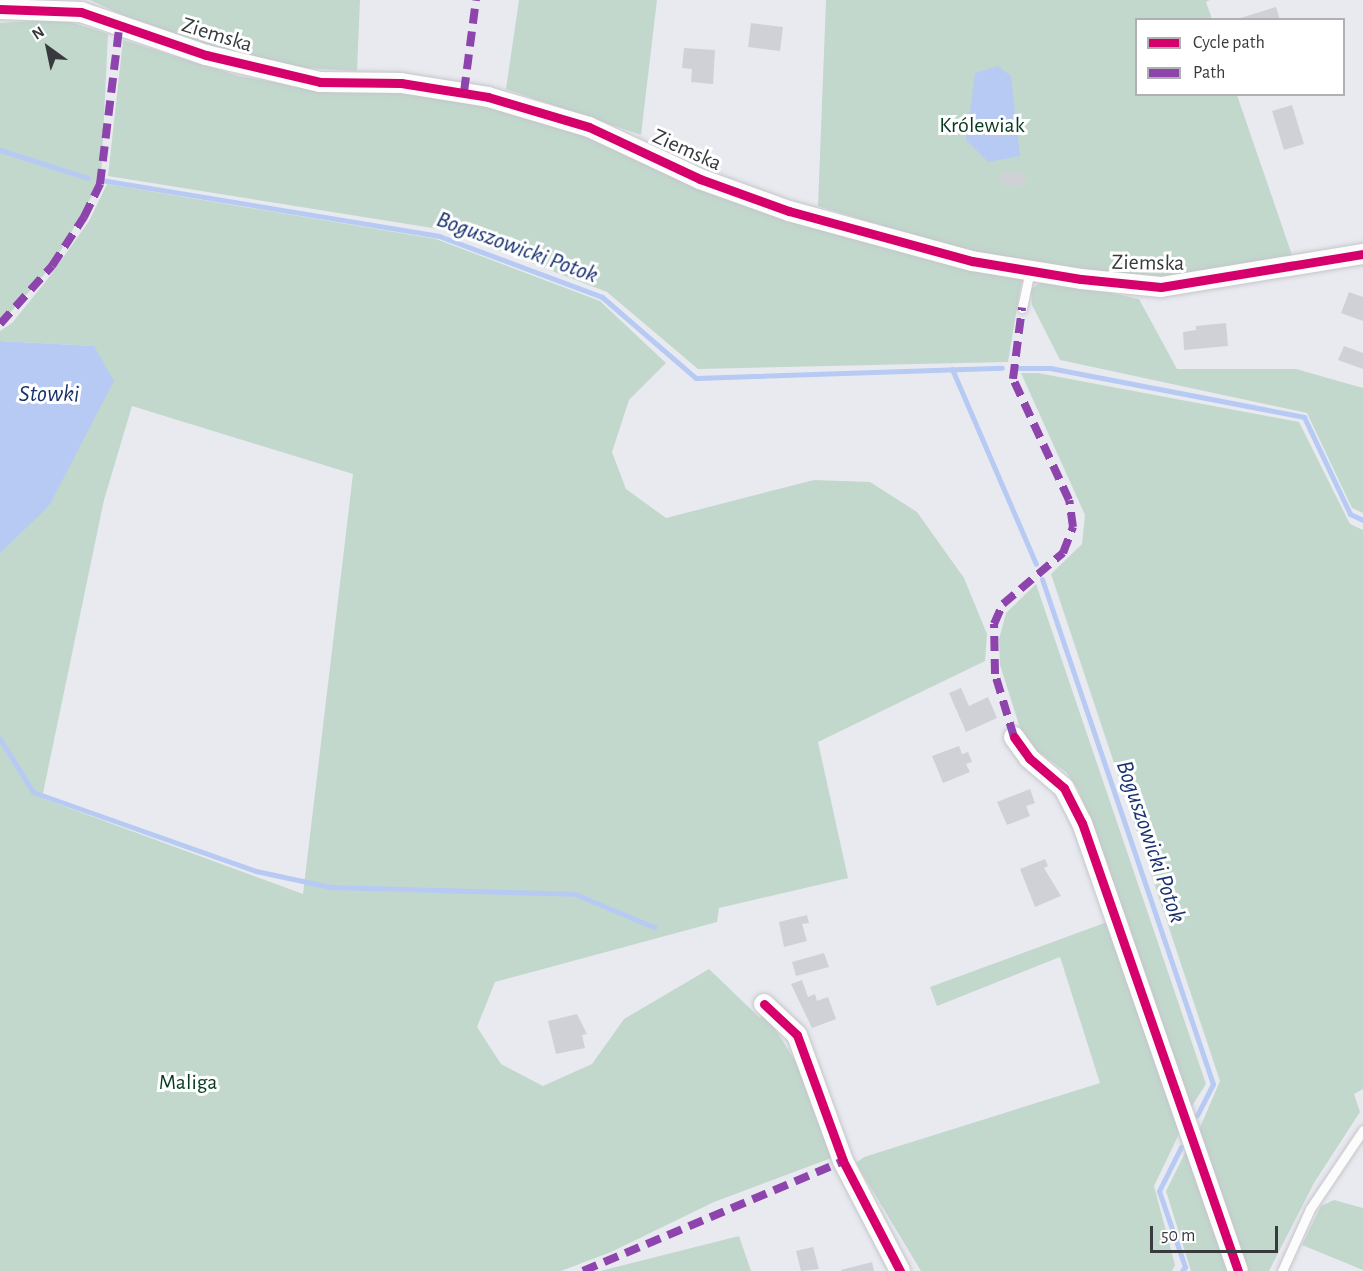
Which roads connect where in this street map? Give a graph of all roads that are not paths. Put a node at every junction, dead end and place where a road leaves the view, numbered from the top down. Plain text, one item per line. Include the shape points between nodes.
1 (0, 9) edge
2 (1363, 254) edge
3 (1030, 271) junction
4 (1022, 308) dead end
5 (1014, 737) dead end
6 (764, 1004) dead end
7 (1363, 1130) edge
8 (900, 1271) edge
9 (1238, 1271) edge
10 (1282, 1271) edge

1 - 3 street, Ziemska via 81,12 206,55 320,82 401,83 488,97 589,127 700,179 789,212 924,251
2 - 3 street, Ziemska via 1161,286
3 - 4 lane
5 - 9 street via 1029,758 1064,788 1082,823
6 - 8 street via 797,1035 843,1161
7 - 10 lane via 1310,1209

